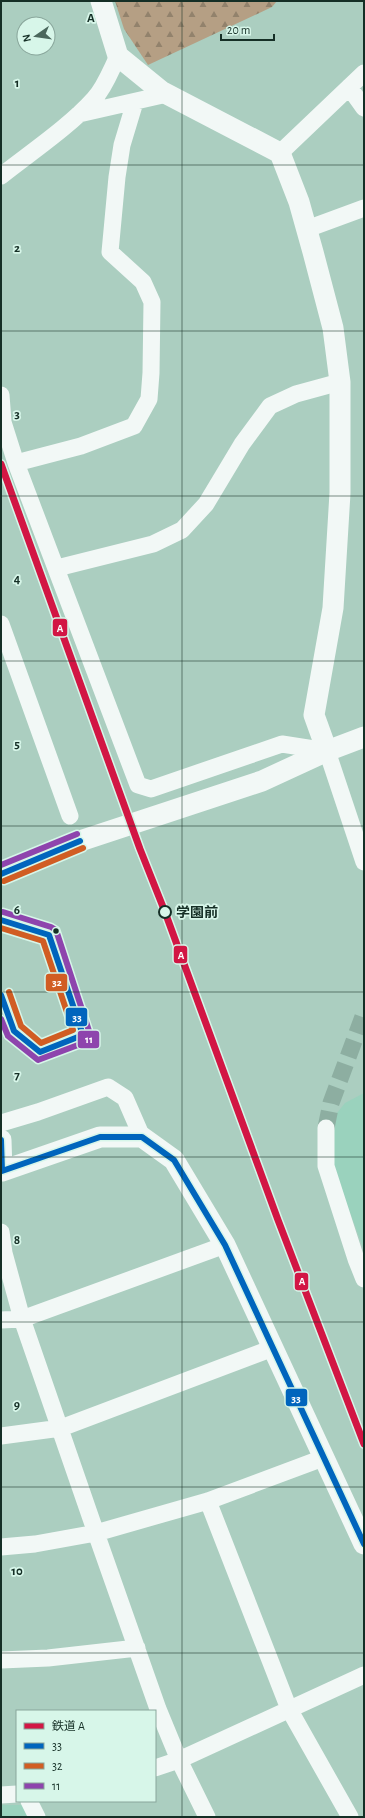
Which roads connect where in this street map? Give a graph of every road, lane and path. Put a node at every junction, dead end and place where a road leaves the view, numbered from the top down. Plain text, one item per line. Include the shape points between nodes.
1 (101, 1) edge
2 (118, 56) junction
3 (364, 72) edge
4 (349, 87) junction
5 (168, 94) junction
6 (135, 102) junction
7 (364, 108) edge
8 (79, 114) junction
9 (280, 153) junction
10 (1, 176) edge
11 (364, 208) edge
12 (307, 228) junction
13 (340, 382) junction
14 (1, 395) edge
15 (16, 463) junction
16 (57, 568) junction
17 (1, 624) edge
18 (364, 737) edge
19 (326, 751) junction
20 (70, 816) dead end
21 (364, 862) edge
22 (1, 874) edge
23 (1, 1122) edge
24 (326, 1128) tunnel mouth
25 (142, 1137) junction
26 (1, 1140) edge
27 (1, 1173) edge
28 (1, 1232) edge
29 (226, 1245) junction
30 (364, 1279) edge
31 (22, 1319) junction
32 (1, 1320) edge
33 (273, 1348) junction
34 (61, 1428) junction
35 (1, 1436) edge
36 (323, 1458) junction
37 (208, 1501) junction
38 (96, 1534) junction
39 (364, 1544) edge
40 (1, 1547) edge
41 (137, 1648) junction
42 (1, 1660) edge
43 (364, 1675) edge
44 (289, 1709) junction
45 (180, 1760) junction
46 (156, 1768) edge
47 (16, 1794) edge
48 (1, 1795) edge
49 (30, 1802) edge
50 (37, 1817) edge
51 (207, 1817) edge
52 (350, 1817) edge

1 - 2 street
2 - 5 street
2 - 8 street via 95,98
3 - 4 street
4 - 7 street
4 - 9 street
5 - 6 street
5 - 9 street
6 - 8 street
6 - 15 street via 122,145 110,252 143,282 152,302 149,399 134,426 81,446
8 - 10 street
9 - 12 street
11 - 12 street
12 - 13 street via 333,328
13 - 16 street via 296,394 270,406 242,444 206,504 182,530 153,544
13 - 19 street via 340,493 333,608 314,715
14 - 15 street via 3,422
15 - 16 street
16 - 19 street via 138,786 151,789 282,744
17 - 20 street
18 - 19 street
19 - 21 street
19 - 22 street via 262,781 80,841
23 - 25 street via 108,1087 125,1098
24 - 30 street via 326,1166
25 - 27 street via 100,1137
25 - 29 street via 174,1160
26 - 27 street
28 - 31 street via 4,1253
29 - 31 street
29 - 33 street
31 - 32 street
31 - 34 street
33 - 34 street
33 - 36 street
34 - 35 street
34 - 38 street
36 - 37 street
36 - 39 street
37 - 38 street
37 - 44 street
38 - 40 street
38 - 41 street
41 - 42 street via 48,1658
41 - 45 street via 158,1709
43 - 44 street
44 - 45 street
44 - 52 street
45 - 46 street
45 - 51 street
47 - 48 street
49 - 50 street

